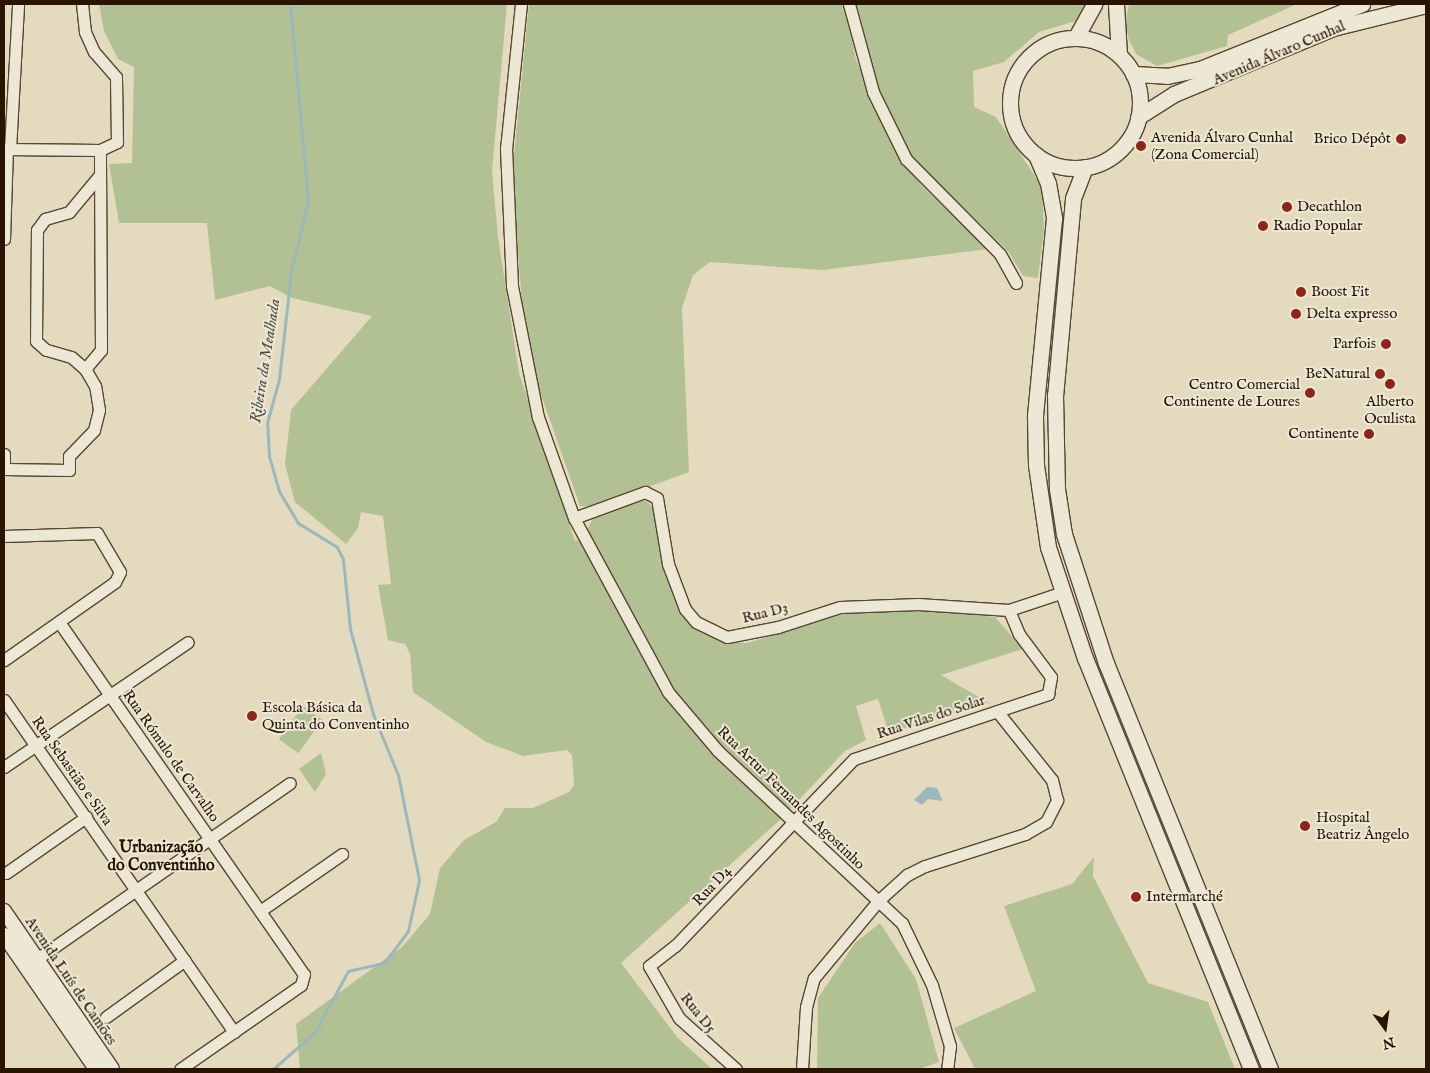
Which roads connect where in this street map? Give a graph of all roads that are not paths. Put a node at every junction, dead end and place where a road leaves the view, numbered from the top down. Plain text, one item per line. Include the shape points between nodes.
1 (82, 4) edge
2 (521, 4) edge
3 (849, 4) edge
4 (1094, 4) edge
5 (1116, 4) edge
6 (1362, 4) edge
7 (1426, 5) edge
8 (18, 7) edge
9 (1076, 38) junction
10 (1119, 55) junction
11 (1133, 74) junction
12 (1138, 117) junction
13 (7, 149) edge
14 (100, 150) junction
15 (1036, 155) junction
16 (1085, 167) junction
17 (99, 176) junction
18 (4, 239) edge
19 (1016, 283) dead end
20 (86, 370) junction
21 (4, 454) edge
22 (4, 469) edge
23 (574, 518) junction
24 (4, 536) edge
25 (1060, 593) junction
26 (1009, 610) junction
27 (58, 622) junction
28 (188, 642) dead end
29 (4, 660) edge
30 (110, 695) junction
31 (4, 700) edge
32 (997, 711) junction
33 (36, 745) junction
34 (4, 767) edge
35 (290, 783) dead end
36 (86, 818) junction
37 (791, 820) junction
38 (210, 838) junction
39 (342, 854) dead end
40 (6, 873) dead end
41 (136, 890) junction
42 (878, 900) junction
43 (4, 911) edge
44 (260, 911) junction
45 (4, 935) edge
46 (185, 960) junction
47 (31, 963) junction
48 (649, 966) joint
49 (106, 1017) dead end
50 (234, 1032) junction
51 (949, 1065) edge
52 (96, 1069) edge
53 (112, 1069) edge
54 (180, 1069) edge
55 (736, 1069) edge
56 (802, 1069) edge
57 (1251, 1069) edge
58 (1270, 1069) edge

1 - 14 street via 89,41 116,77 117,142
2 - 23 street, Rua Artur Fernandes Agostinho via 506,148 512,286 538,417
3 - 19 street via 873,92 906,160 1000,254
4 - 9 main road
5 - 10 main road
6 - 11 main road, Avenida Álvaro Cunhal via 1200,68 1167,76
7 - 12 main road, Avenida Álvaro Cunhal via 1333,28 1174,94
8 - 13 street
9 - 10 main road via 1099,43
9 - 15 main road via 1054,41 1034,51 1019,68 1010,88 1009,103 1016,133
10 - 11 main road
11 - 12 main road via 1141,96
12 - 16 main road via 1119,150
13 - 14 street
13 - 18 street
14 - 17 street
15 - 16 main road via 1068,168
15 - 25 main road via 1048,183 1054,218 1036,408 1036,465 1044,531
16 - 58 main road via 1073,199 1055,395 1056,480 1064,534 1106,663
17 - 20 street via 101,350
17 - 20 street via 69,212 45,219 37,230 36,340 46,350 71,357
20 - 22 street via 95,386 99,410 94,430 69,456 69,470
21 - 22 street
23 - 26 street, Rua D3 via 645,492 657,498 668,564 685,609 696,622 727,637 860,605
23 - 37 street, Rua Artur Fernandes Agostinho via 668,692 718,751
24 - 27 street via 98,533 118,561 120,572 115,582
25 - 26 street, Rua D3
25 - 57 main road
26 - 32 street via 1011,622 1053,683 1044,696
27 - 29 street
27 - 30 street, Rua Rómulo de Carvalho
28 - 30 street
30 - 33 street
30 - 38 street, Rua Rómulo de Carvalho
31 - 33 street, Rua Sebastião e Silva
32 - 37 street, Rua Vilas do Solar via 854,760
32 - 42 street, Rua Vilas do Solar via 1052,780 1057,800 1046,822 1025,834 913,872
33 - 34 street
33 - 36 street, Rua Sebastião e Silva
35 - 38 street
36 - 40 street
36 - 41 street, Rua Sebastião e Silva
37 - 42 street, Rua Artur Fernandes Agostinho
37 - 48 street, Rua D4 via 675,946
38 - 41 street
38 - 44 street, Rua Rómulo de Carvalho
39 - 44 street
41 - 46 street, Rua Sebastião e Silva
41 - 47 street
42 - 51 street, Rua Artur Fernandes Agostinho via 902,924 919,952
42 - 56 street via 814,978 806,1007
43 - 47 street, Avenida Luís de Camões
44 - 50 street, Rua Rómulo de Carvalho via 304,974 301,985
45 - 47 street, Avenida Luís de Camões
46 - 49 street
46 - 50 street, Rua Sebastião e Silva
47 - 52 street, Avenida Luís de Camões
47 - 53 street, Avenida Luís de Camões
48 - 55 street, Rua D5 via 679,1018
50 - 54 street, Rua Rómulo de Carvalho

